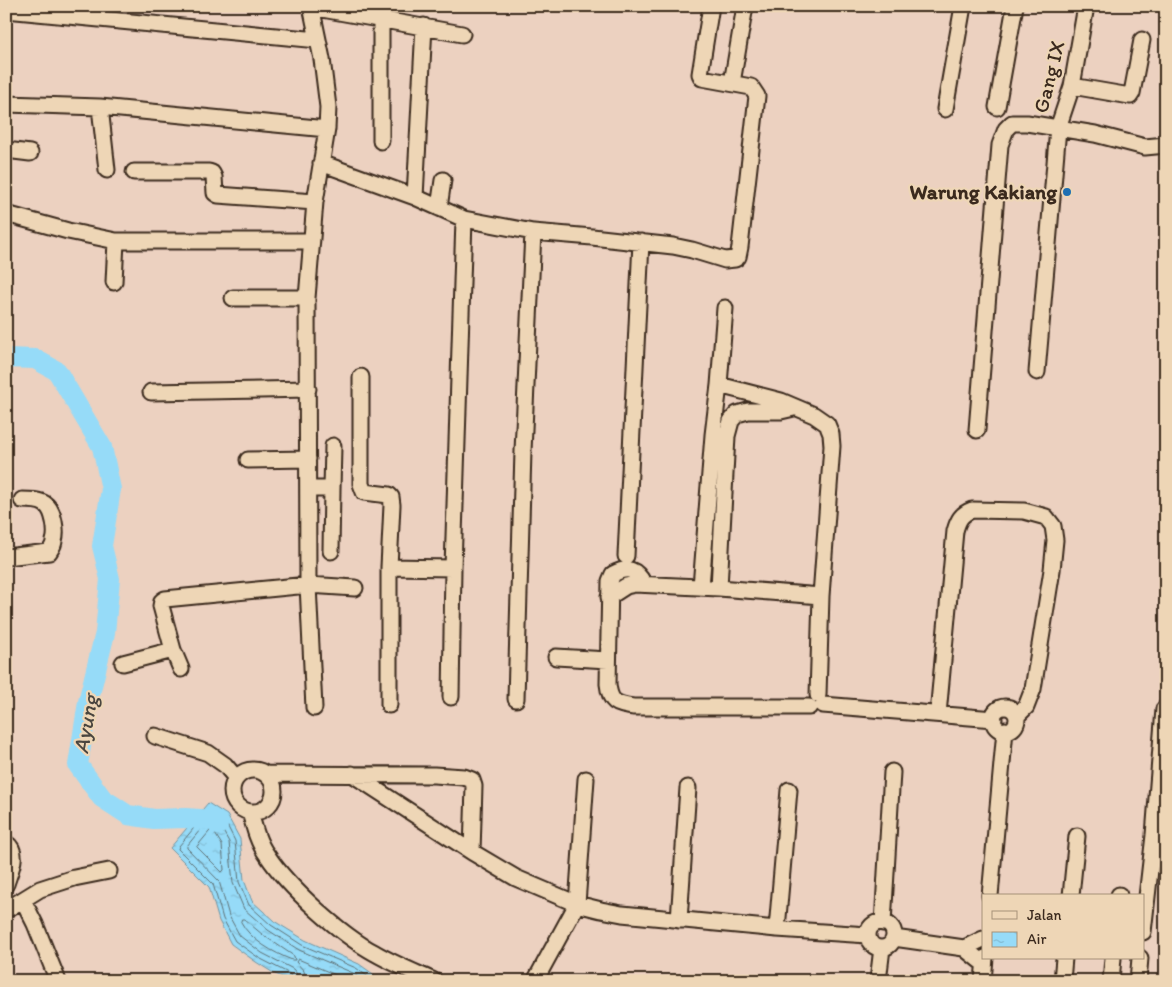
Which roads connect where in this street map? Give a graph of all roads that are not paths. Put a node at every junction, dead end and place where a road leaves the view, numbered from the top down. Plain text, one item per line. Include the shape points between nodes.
1 (311, 6) edge
2 (711, 6) edge
3 (745, 6) edge
4 (963, 6) edge
5 (1015, 6) edge
6 (1086, 6) edge
7 (6, 10) edge
8 (380, 18) junction
9 (424, 26) junction
10 (462, 34) dead end
11 (318, 40) junction
12 (1142, 40) dead end
13 (732, 83) junction
14 (1072, 86) junction
15 (6, 104) edge
16 (997, 106) dead end
17 (100, 107) junction
18 (945, 109) dead end
19 (1058, 128) junction
20 (327, 129) junction
21 (381, 141) dead end
22 (1166, 145) edge
23 (6, 150) edge
24 (30, 153) dead end
25 (321, 163) junction
26 (107, 170) dead end
27 (134, 172) dead end
28 (443, 180) dead end
29 (415, 197) junction
30 (315, 202) junction
31 (439, 208) junction
32 (6, 214) edge
33 (464, 218) junction
34 (533, 232) junction
35 (116, 241) junction
36 (311, 241) junction
37 (641, 242) junction
38 (114, 282) dead end
39 (233, 298) dead end
40 (307, 298) junction
41 (725, 308) dead end
42 (1036, 372) dead end
43 (361, 377) dead end
44 (719, 385) junction
45 (308, 389) junction
46 (151, 392) dead end
47 (768, 404) junction
48 (977, 430) dead end
49 (720, 436) junction
50 (333, 446) dead end
51 (308, 459) junction
52 (248, 460) dead end
53 (308, 489) junction
54 (332, 489) junction
55 (22, 500) dead end
56 (331, 551) dead end
57 (626, 556) dead end
58 (6, 557) edge
59 (389, 567) junction
60 (453, 568) junction
61 (308, 585) junction
62 (701, 587) junction
63 (355, 588) dead end
64 (719, 588) junction
65 (821, 596) junction
66 (173, 650) junction
67 (556, 657) dead end
68 (608, 660) junction
69 (123, 663) dead end
70 (181, 669) dead end
71 (451, 697) dead end
72 (516, 699) dead end
73 (817, 702) junction
74 (389, 705) dead end
75 (314, 708) dead end
76 (1164, 709) dead end
77 (938, 714) junction
78 (1017, 716) junction
79 (994, 719) junction
80 (1005, 730) junction
81 (155, 736) dead end
82 (892, 772) dead end
83 (351, 773) junction
84 (266, 774) junction
85 (236, 778) junction
86 (586, 778) dead end
87 (688, 788) dead end
88 (789, 790) dead end
89 (250, 812) junction
90 (1077, 836) dead end
91 (6, 843) edge
92 (472, 852) junction
93 (109, 871) dead end
94 (6, 884) edge
95 (990, 894) edge
96 (1071, 894) edge
97 (23, 900) junction
98 (577, 904) junction
99 (6, 910) edge
100 (679, 920) junction
101 (883, 922) junction
102 (1144, 923) edge
103 (778, 929) junction
104 (868, 934) junction
105 (894, 938) junction
106 (982, 939) edge
107 (882, 948) junction
108 (964, 948) junction
109 (982, 960) edge
110 (1064, 960) edge
111 (1113, 960) edge
112 (1140, 960) edge
113 (984, 961) edge
114 (58, 981) edge
115 (434, 981) edge
116 (536, 981) edge
117 (878, 981) edge
118 (983, 981) edge
119 (1062, 981) edge
120 (1111, 981) edge
121 (1138, 981) edge

1 - 8 street
1 - 11 street
2 - 13 street via 700,74 702,78
3 - 13 street
4 - 18 street
5 - 16 street
6 - 14 street, Gang IX
7 - 11 street
8 - 9 street
8 - 21 street
9 - 10 street
9 - 29 street
11 - 20 street via 326,80
12 - 14 street via 1130,96
13 - 37 street via 751,87 757,96 738,257 726,260 692,250
14 - 19 street, Gang IX
15 - 17 street
17 - 20 street
17 - 26 street
19 - 22 street via 1145,147
19 - 42 street, Gang IX
19 - 48 street via 1012,124 1006,129 1000,146
20 - 25 street
23 - 24 street
25 - 29 street
25 - 30 street
27 - 30 street via 209,172 214,177 218,195
28 - 31 street
29 - 31 street
30 - 36 street
31 - 33 street
32 - 35 street
33 - 34 street
33 - 60 street
34 - 37 street
34 - 72 street
35 - 36 street
35 - 38 street
36 - 40 street
37 - 57 street
39 - 40 street
40 - 45 street
41 - 44 street
43 - 59 street via 361,484 364,492 391,497
44 - 47 street
44 - 49 street
45 - 46 street
45 - 51 street
47 - 49 street via 737,414
47 - 65 street via 780,411 794,408 820,418 831,434
49 - 62 street
49 - 64 street
50 - 54 street
51 - 52 street
51 - 53 street
53 - 54 street
53 - 61 street
54 - 56 street
55 - 58 street via 47,505 52,513 54,542 49,552
59 - 60 street
59 - 74 street
60 - 71 street
61 - 63 street
61 - 66 street via 165,599 161,606
61 - 75 street
62 - 64 street
62 - 68 street via 644,584 626,586 609,597
64 - 65 street
65 - 73 street
66 - 69 street
66 - 70 street
67 - 68 street
68 - 73 street via 609,694 612,700 625,706
73 - 77 street
76 - 102 street
77 - 78 street via 958,519 972,510 1024,511 1046,517 1053,526 1055,540 1033,689 1026,707
77 - 79 street
78 - 79 street via 1006,707 997,710
78 - 80 street via 1014,726
79 - 80 street via 997,727
80 - 95 street
81 - 85 street via 208,753
82 - 101 street
83 - 84 street
83 - 92 street
83 - 92 street via 434,775 472,780 475,795
84 - 85 street via 250,770
84 - 89 street via 274,784 272,803 262,811
85 - 89 street via 232,790 235,802
86 - 98 street
87 - 100 street
88 - 103 street
89 - 115 street via 266,855 305,898 348,936 374,953
90 - 96 street
91 - 94 street via 12,848 14,858
92 - 98 street via 516,878
93 - 97 street via 40,889
97 - 99 street
97 - 114 street
98 - 100 street via 622,914
98 - 116 street
100 - 103 street
101 - 104 street via 874,924
101 - 105 street via 893,930
103 - 104 street
104 - 107 street via 870,943
105 - 107 street via 889,946
105 - 108 street
106 - 108 street
107 - 117 street
108 - 109 street
110 - 119 street
111 - 120 street
112 - 121 street
113 - 118 street

